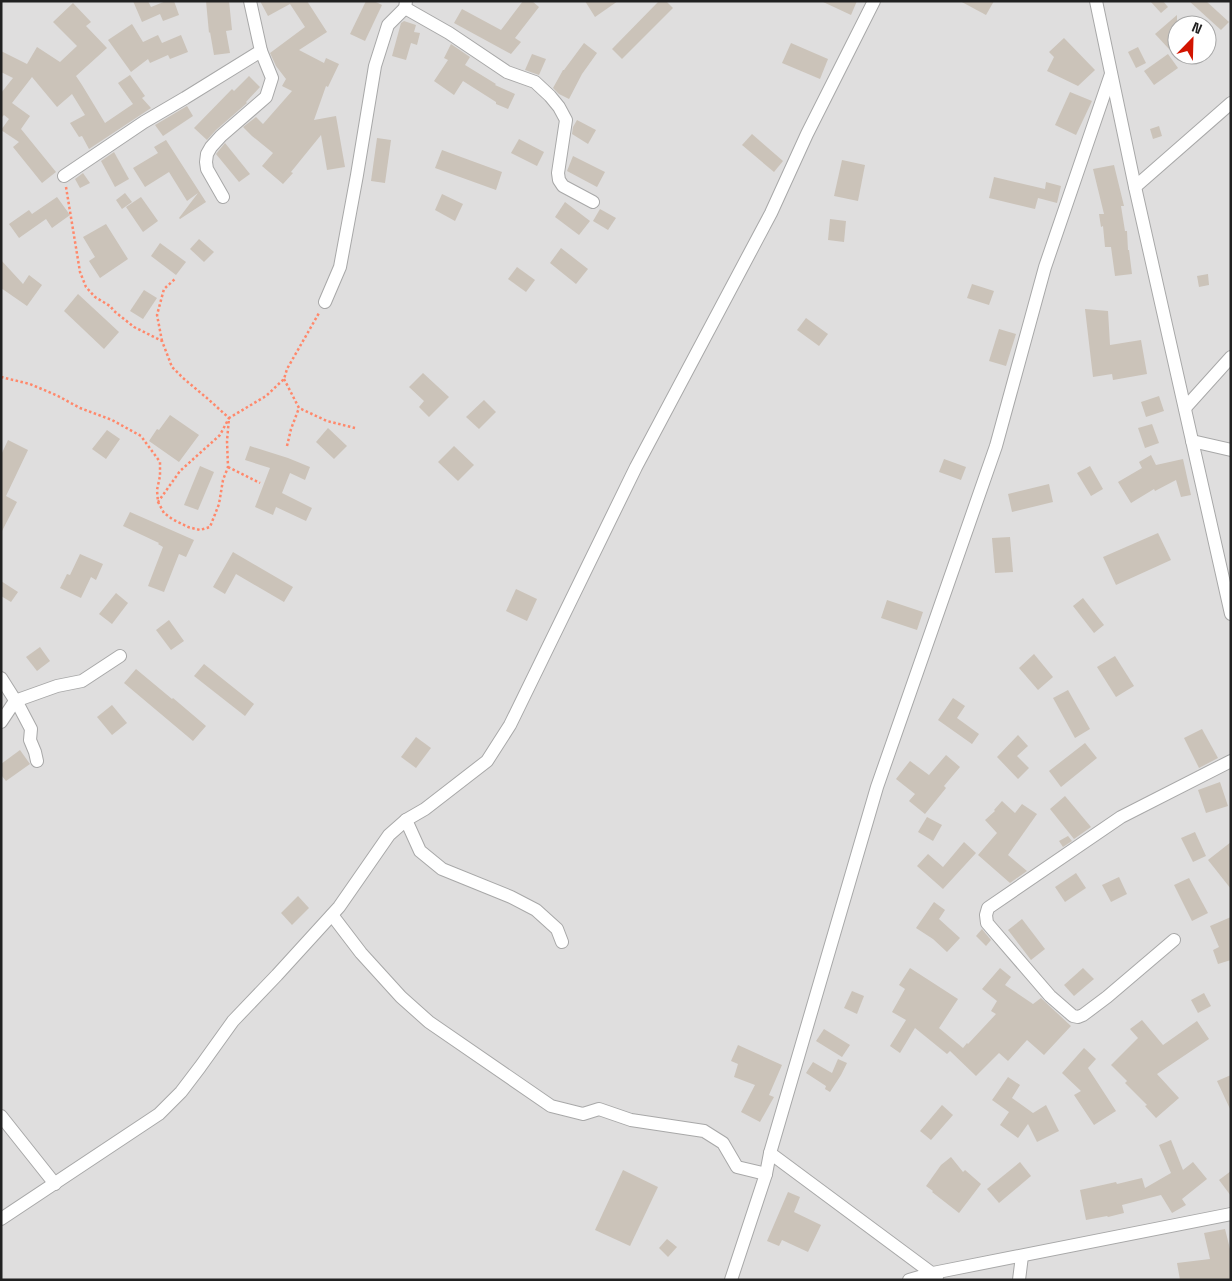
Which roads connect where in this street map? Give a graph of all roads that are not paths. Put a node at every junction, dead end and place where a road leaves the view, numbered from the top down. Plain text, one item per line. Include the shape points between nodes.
1 (250, 1) edge
2 (874, 1) edge
3 (1096, 1) edge
4 (405, 5) edge
5 (261, 51) junction
6 (1111, 74) junction
7 (1231, 103) edge
8 (64, 176) road end
9 (1135, 187) junction
10 (223, 197) dead end
11 (593, 202) dead end
12 (325, 302) road end
13 (1231, 357) edge
14 (1184, 408) junction
15 (1192, 441) junction
16 (1231, 450) edge
17 (1228, 591) edge
18 (1231, 614) edge
19 (120, 656) dead end
20 (1, 678) edge
21 (15, 701) junction
22 (1, 722) edge
23 (37, 761) dead end
24 (1231, 761) edge
25 (406, 820) junction
26 (332, 915) junction
27 (1174, 940) dead end
28 (562, 942) dead end
29 (1, 1116) edge
30 (770, 1153) junction
31 (766, 1174) junction
32 (55, 1184) junction
33 (1231, 1214) edge
34 (1, 1219) edge
35 (1022, 1256) junction
36 (937, 1276) edge
37 (731, 1280) edge
38 (908, 1280) edge
39 (1018, 1280) edge

1 - 5 street
2 - 25 street via 770,213 636,466 510,725 487,761
3 - 6 street
4 - 11 street via 507,72 535,82 550,96 566,120 559,180 563,186
4 - 12 street via 388,25 375,66 340,267
5 - 8 street via 144,122
5 - 10 street via 272,78 266,97 221,136 207,154 207,169
6 - 9 street
6 - 30 street via 1045,267 996,446 877,787
7 - 9 street
9 - 14 street
13 - 14 street
14 - 15 street
15 - 16 street
15 - 17 street
17 - 18 street
19 - 21 street via 82,681
20 - 21 street
21 - 22 street
21 - 23 street via 31,729 30,740
24 - 27 street via 1121,818 988,908 986,915 987,923 1050,996 1078,1017 1107,997
25 - 26 street via 389,834
25 - 28 street via 420,851 442,869 536,910 557,929
26 - 31 street via 361,953 429,1022 551,1106 583,1114 599,1109 631,1120 704,1131 723,1143 737,1167
26 - 32 street via 233,1020 181,1092 159,1114
29 - 32 street
30 - 31 street
30 - 36 street
31 - 37 street
32 - 34 street
33 - 35 street
35 - 36 street
35 - 39 street
36 - 38 street

